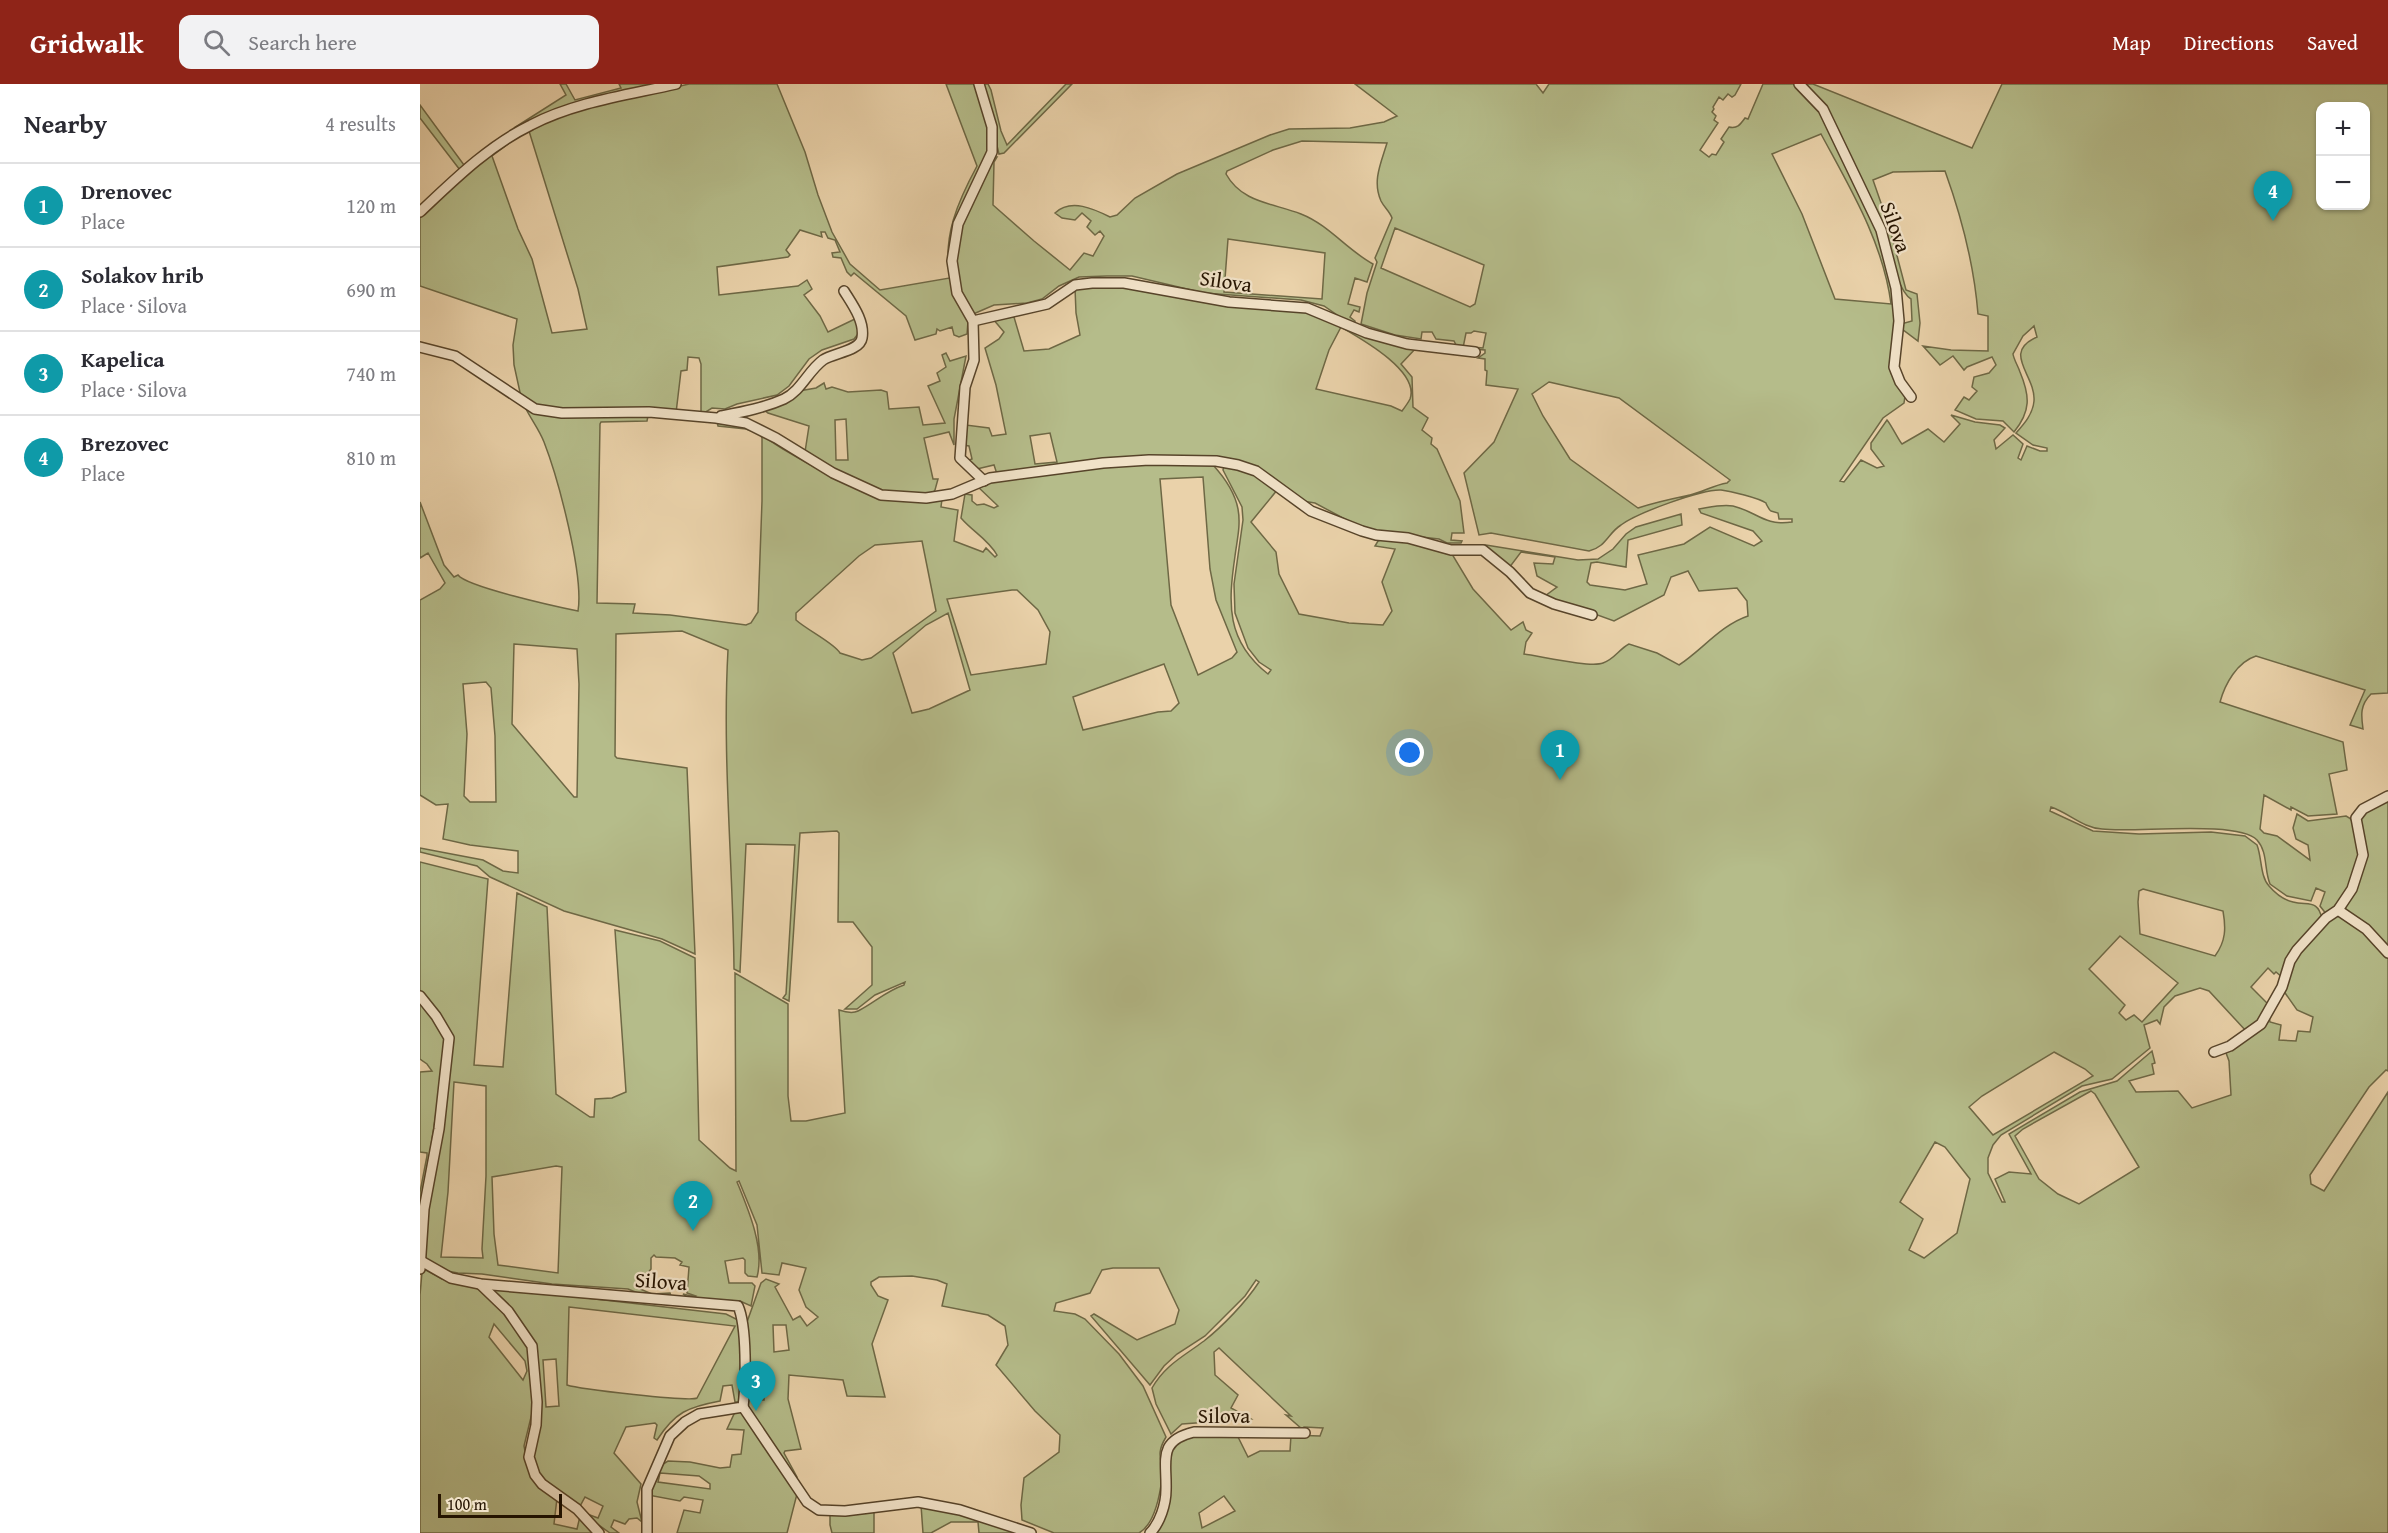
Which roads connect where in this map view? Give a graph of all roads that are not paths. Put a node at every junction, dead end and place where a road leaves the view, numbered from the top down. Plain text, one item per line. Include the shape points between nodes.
1 (676, 84) edge
2 (979, 84) edge
3 (1799, 84) edge
4 (420, 212) edge
5 (844, 291) dead end
6 (973, 321) junction
7 (420, 347) edge
8 (1475, 352) dead end
9 (1911, 397) dead end
10 (716, 418) junction
11 (984, 481) junction
12 (1592, 615) dead end
13 (2388, 796) edge
14 (2338, 910) junction
15 (2388, 953) edge
16 (420, 996) edge
17 (2214, 1052) dead end
18 (421, 1265) edge
19 (480, 1284) junction
20 (743, 1407) junction
21 (1305, 1433) dead end
22 (599, 1533) edge
23 (647, 1533) edge
24 (1031, 1533) edge
25 (1150, 1533) edge

1 - 4 street via 576,107 532,124 488,151
2 - 6 street via 992,127 992,152 958,224 951,261 957,293
3 - 9 street, Silova via 1823,109 1881,230 1896,288 1899,321 1894,367
5 - 10 street via 861,326 858,346 825,359 786,398
6 - 8 street, Silova via 1047,304 1075,285 1124,283 1229,302 1307,308 1367,333 1407,344
6 - 11 street via 974,360 965,387 960,458
7 - 10 street via 455,356 536,409
10 - 11 street via 746,423 832,473 881,495 926,498 952,494
11 - 12 street via 1149,460 1238,465 1256,471 1311,511 1362,531 1451,550 1483,550 1530,593
13 - 14 street via 2363,809 2356,818 2363,855 2352,889
14 - 15 street via 2366,929
14 - 17 street via 2297,950 2261,1024 2230,1046
16 - 18 street via 449,1038 439,1130 424,1209
18 - 19 street, Silova via 451,1278
19 - 20 street, Silova via 738,1305 743,1326
19 - 22 street via 508,1311 532,1346 537,1402 529,1457 535,1474
20 - 23 street via 699,1414 670,1436 647,1489
20 - 24 street via 807,1502 819,1510 845,1511 918,1502 960,1510
21 - 25 street, Silova via 1194,1431 1179,1435 1165,1455 1165,1502

